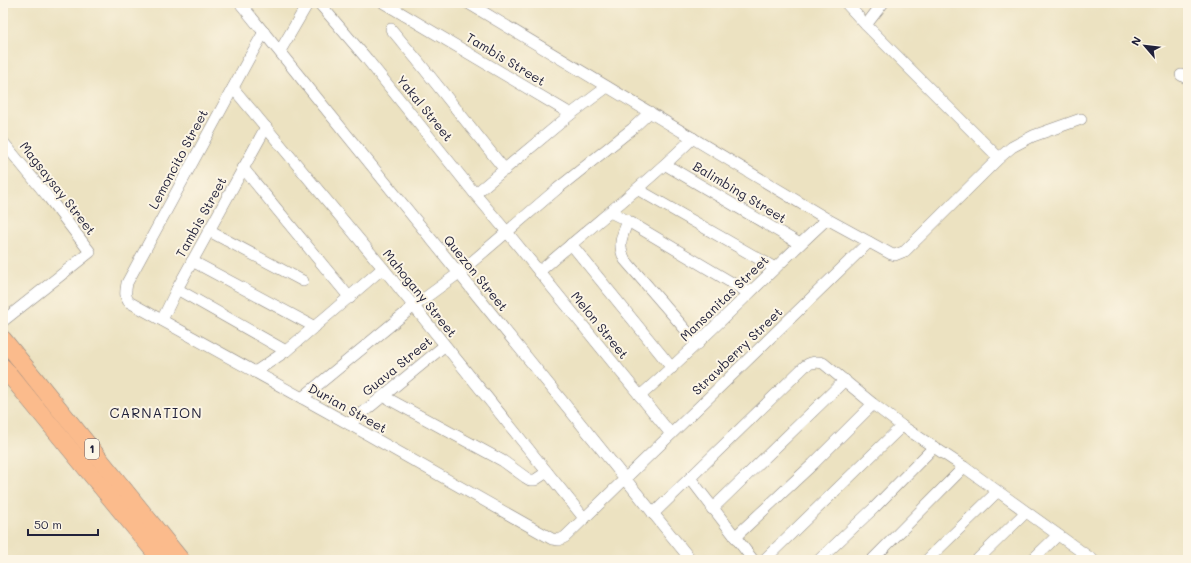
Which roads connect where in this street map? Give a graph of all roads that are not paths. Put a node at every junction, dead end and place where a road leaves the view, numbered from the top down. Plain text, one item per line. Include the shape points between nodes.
1 (308, 3) edge
2 (319, 3) edge
3 (384, 3) edge
4 (468, 3) edge
5 (846, 3) edge
6 (883, 3) edge
7 (247, 6) edge
8 (866, 25) junction
9 (391, 29) dead end
10 (264, 32) junction
11 (280, 51) junction
12 (607, 87) junction
13 (233, 88) junction
14 (650, 112) junction
15 (571, 114) junction
16 (1081, 119) dead end
17 (266, 127) junction
18 (693, 138) junction
19 (3, 142) edge
20 (999, 158) junction
21 (666, 165) junction
22 (243, 168) junction
23 (505, 170) junction
24 (637, 189) junction
25 (474, 194) junction
26 (610, 212) junction
27 (827, 219) junction
28 (628, 221) junction
29 (209, 231) junction
30 (507, 232) junction
31 (869, 242) junction
32 (571, 244) junction
33 (800, 244) junction
34 (192, 261) junction
35 (383, 268) junction
36 (775, 268) junction
37 (539, 272) junction
38 (459, 273) junction
39 (303, 281) dead end
40 (177, 289) junction
41 (749, 293) junction
42 (350, 298) junction
43 (129, 302) joint
44 (414, 306) junction
45 (162, 320) junction
46 (3, 321) edge
47 (315, 327) junction
48 (3, 339) edge
49 (698, 344) junction
50 (444, 346) junction
51 (286, 351) junction
52 (3, 367) edge
53 (672, 368) junction
54 (255, 372) junction
55 (845, 380) junction
56 (383, 396) junction
57 (640, 396) junction
58 (302, 398) junction
59 (54, 402) junction
60 (873, 404) junction
61 (40, 413) junction
62 (349, 424) junction
63 (902, 426) junction
64 (671, 434) junction
65 (934, 447) junction
66 (964, 467) junction
67 (547, 472) junction
68 (690, 478) junction
69 (625, 479) junction
70 (997, 492) junction
71 (712, 509) junction
72 (1026, 512) junction
73 (653, 514) junction
74 (584, 518) junction
75 (1058, 535) junction
76 (735, 537) junction
77 (552, 539) joint
78 (161, 560) edge
79 (181, 560) edge
80 (690, 560) edge
81 (753, 560) edge
82 (764, 560) edge
83 (819, 560) edge
84 (872, 560) edge
85 (927, 560) edge
86 (977, 560) edge
87 (1032, 560) edge
88 (1093, 560) edge

1 - 11 street
2 - 25 street, Yakal Street
3 - 15 street, Tambis Street
4 - 12 street
5 - 8 street
6 - 8 street
7 - 10 street, Quezon Street
8 - 20 street
9 - 23 street
10 - 11 street, Quezon Street
10 - 13 street, Lemoncito Street
11 - 38 street, Quezon Street
12 - 14 street
12 - 15 street
13 - 17 street, Mahogany Street
13 - 43 street, Lemoncito Street via 127,283 125,293
14 - 18 street
14 - 30 street
15 - 23 street
16 - 20 street via 1033,136 1012,147
17 - 22 street, Tambis Street
17 - 35 street, Mahogany Street
18 - 21 street
18 - 27 street
19 - 46 street, Magsaysay Street via 90,252
20 - 31 street via 905,251 895,255
21 - 24 street
21 - 33 street, Balimbing Street
22 - 29 street, Tambis Street
22 - 42 street
23 - 25 street
24 - 26 street
24 - 36 street
25 - 30 street, Yakal Street
26 - 28 street
26 - 32 street
27 - 31 street
27 - 33 street, Mansanitas Street
28 - 41 street
28 - 49 street via 620,242 625,260
29 - 34 street, Tambis Street
29 - 39 street
30 - 37 street, Melon Street
30 - 38 street
31 - 64 street, Strawberry Street
32 - 37 street
32 - 53 street
33 - 36 street, Mansanitas Street
34 - 40 street, Tambis Street
34 - 47 street
35 - 42 street
35 - 44 street, Mahogany Street
36 - 41 street, Mansanitas Street
37 - 57 street, Melon Street
38 - 44 street
38 - 69 street, Quezon Street
40 - 45 street, Tambis Street
40 - 51 street
41 - 49 street, Mansanitas Street
42 - 47 street
43 - 45 street, Durian Street
44 - 50 street, Mahogany Street
44 - 58 street
45 - 54 street, Durian Street
47 - 51 street
48 - 59 highway, 1
49 - 53 street, Mansanitas Street
50 - 56 street, Guava Street
50 - 67 street, Mahogany Street
51 - 54 street
52 - 61 highway, 1
53 - 57 street, Mansanitas Street
54 - 58 street, Durian Street
55 - 60 street
55 - 68 street via 823,363 810,362
55 - 71 street
56 - 62 street, Guava Street
56 - 67 street via 503,461 530,480 535,480
57 - 64 street, Melon Street
58 - 62 street, Durian Street
59 - 61 highway
59 - 79 highway, 1
60 - 63 street
60 - 76 street
61 - 78 highway, 1
62 - 77 street, Durian Street
63 - 65 street
63 - 82 street
64 - 69 street, Strawberry Street
65 - 66 street
65 - 83 street
66 - 70 street
66 - 84 street
67 - 74 street, Mahogany Street
68 - 71 street
68 - 73 street
69 - 73 street, Quezon Street
69 - 74 street, Strawberry Street
70 - 72 street
70 - 85 street
71 - 76 street
72 - 75 street
72 - 86 street
73 - 80 street, Quezon Street
74 - 77 street, Strawberry Street via 565,537 559,540
75 - 87 street
75 - 88 street
76 - 81 street

